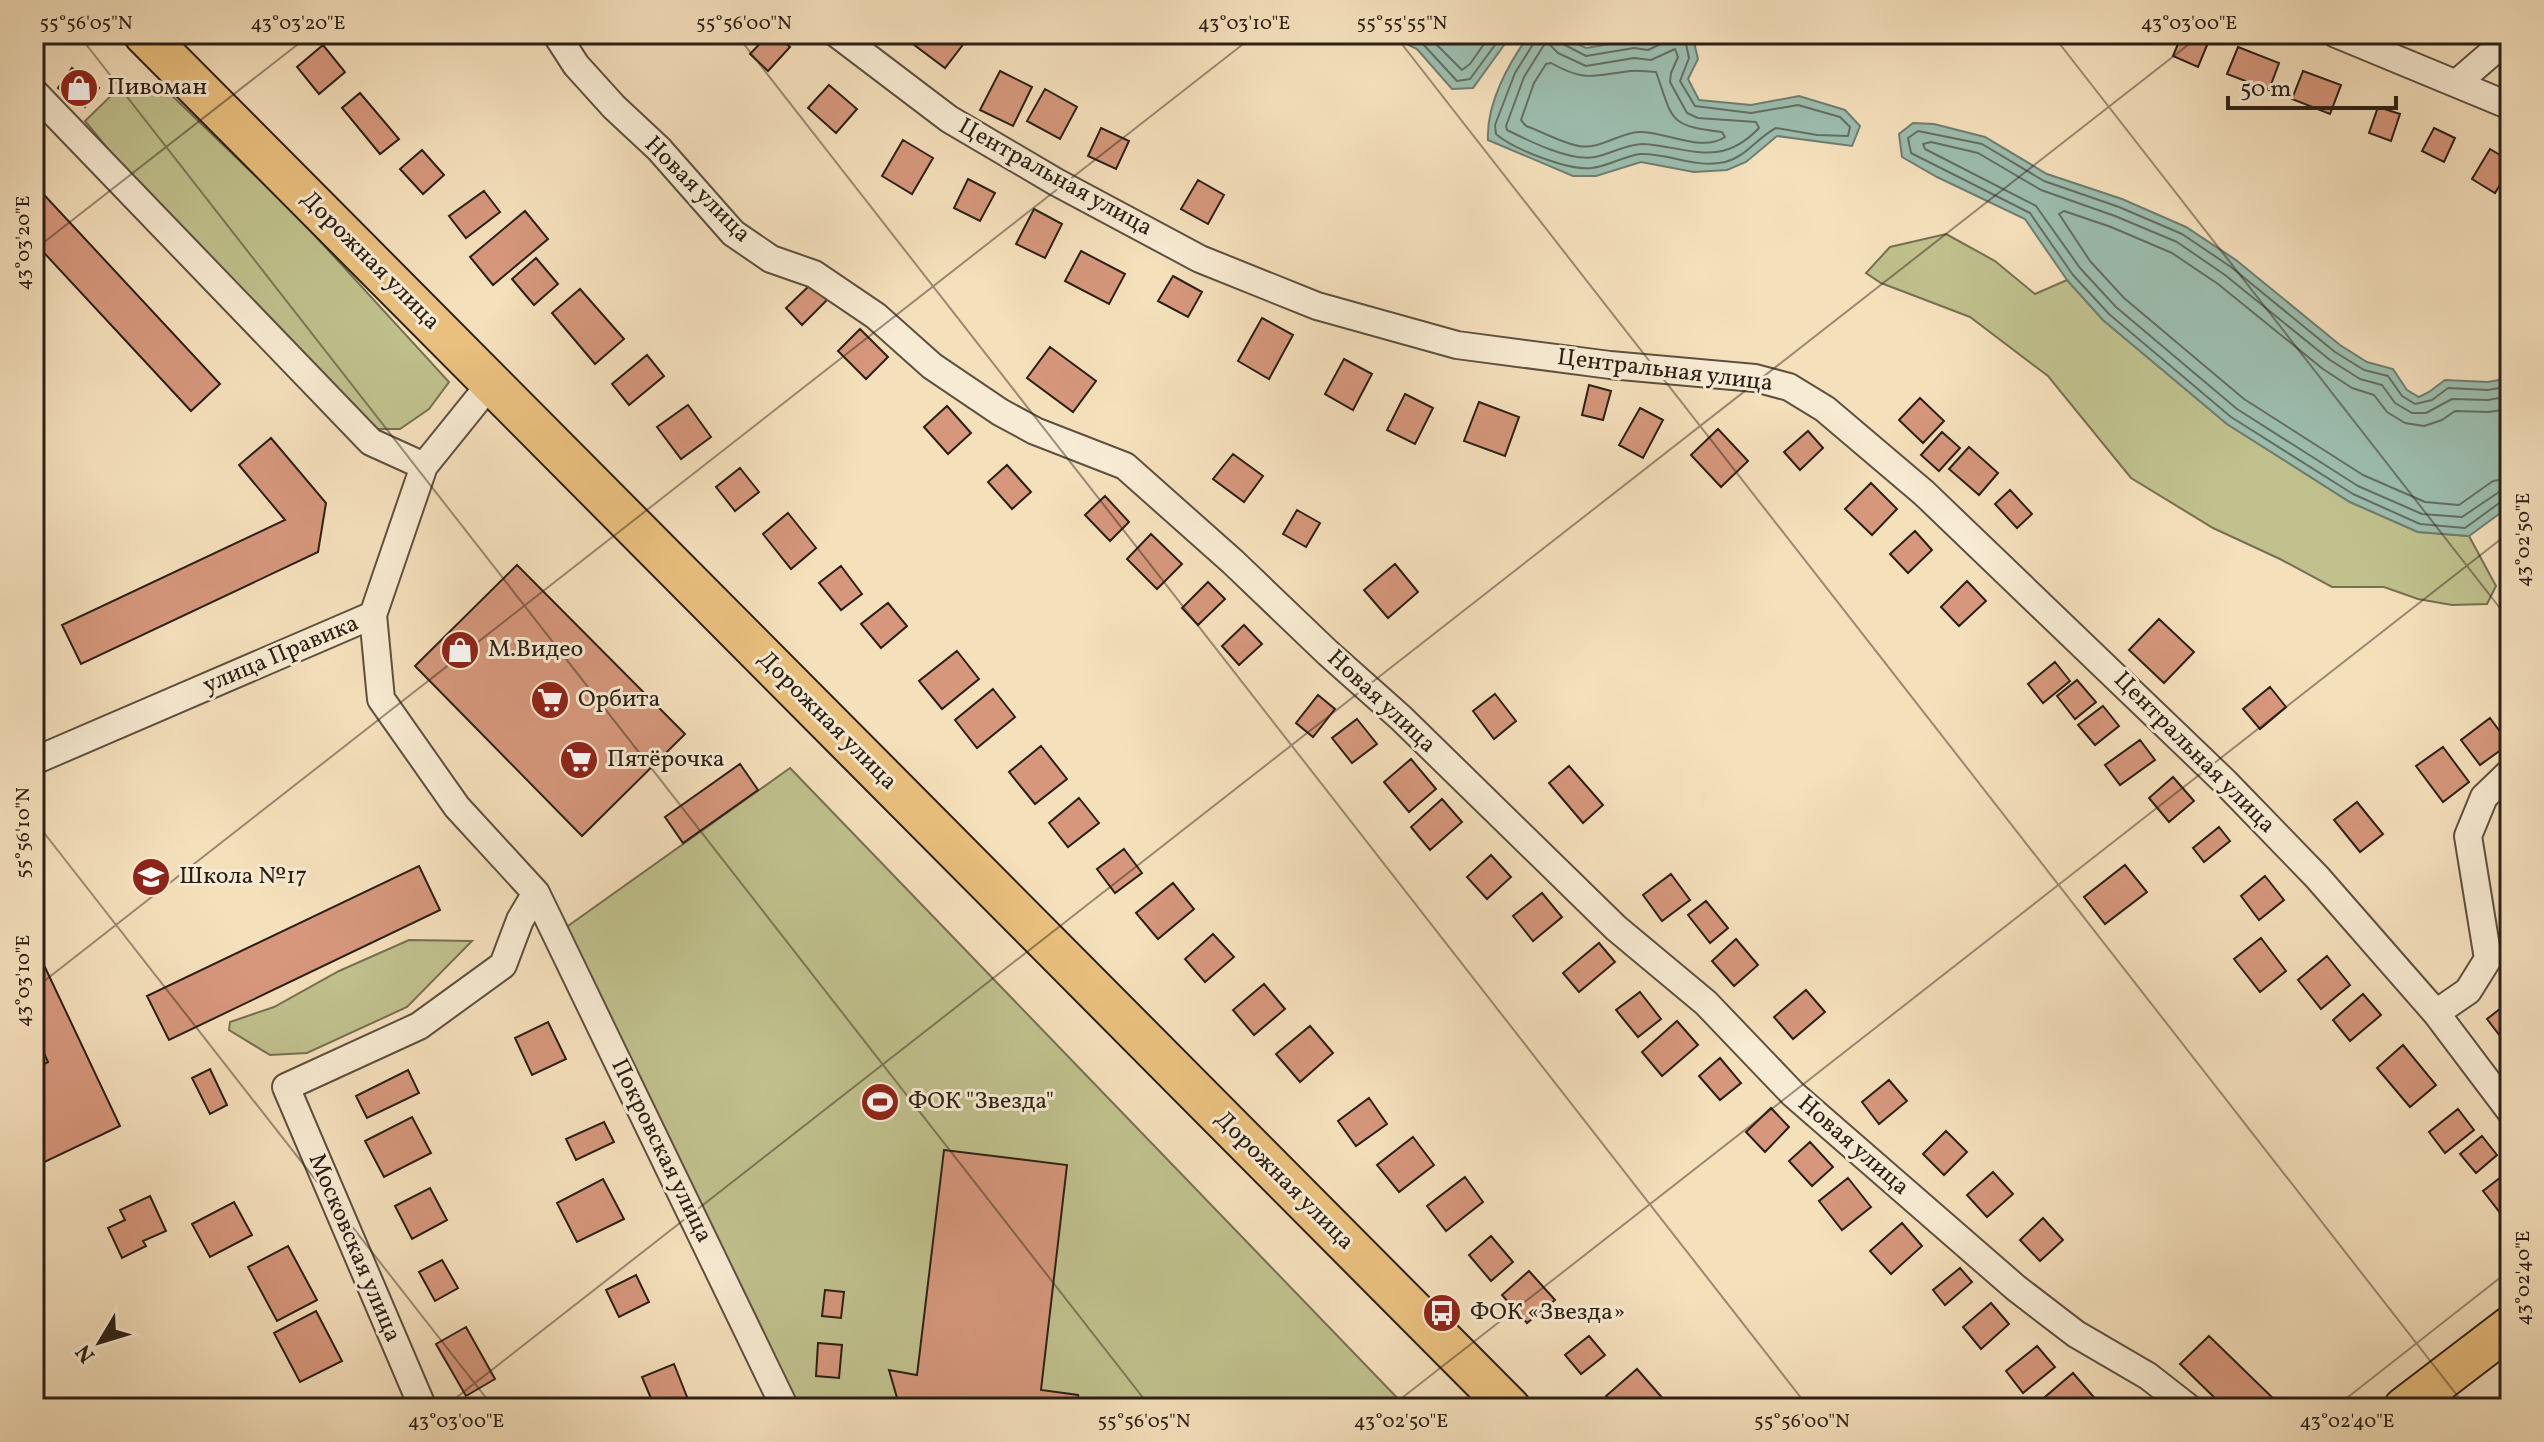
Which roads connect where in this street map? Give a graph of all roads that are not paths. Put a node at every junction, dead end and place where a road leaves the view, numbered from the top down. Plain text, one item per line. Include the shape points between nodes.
1 (144, 34) edge
2 (556, 34) edge
3 (837, 34) edge
4 (2336, 34) edge
5 (2510, 37) edge
6 (2458, 82) junction
7 (34, 92) edge
8 (2510, 106) edge
9 (491, 383) junction
10 (424, 466) junction
11 (373, 615) junction
12 (34, 761) edge
13 (2510, 772) edge
14 (536, 893) junction
15 (2436, 1013) junction
16 (2510, 1111) edge
17 (2510, 1327) edge
18 (423, 1408) edge
19 (785, 1408) edge
20 (1510, 1408) edge
21 (2189, 1408) edge
22 (2404, 1408) edge

1 - 9 main road, Дорожная улица
2 - 21 street, Новая улица via 576,65 733,233 771,259 814,274 1000,412 1125,466 1401,718 1616,928 1706,1003 1793,1094 2016,1288
3 - 15 street, Центральная улица via 949,119 1056,182 1200,259 1317,306 1457,345 1755,378 1789,387 1825,409 1924,493 2225,782
4 - 6 street
5 - 6 street
6 - 8 street
7 - 10 street via 371,442
9 - 10 street, улица Правика
9 - 20 main road, Дорожная улица
10 - 11 street, улица Правика
11 - 12 street, улица Правика
11 - 14 street, Покровская улица via 381,699 457,807
13 - 15 street via 2484,797 2468,836 2488,959 2468,991
14 - 18 street, Московская улица via 503,965 419,1026 286,1087
14 - 19 street, Покровская улица
15 - 16 street, Центральная улица
17 - 22 main road

